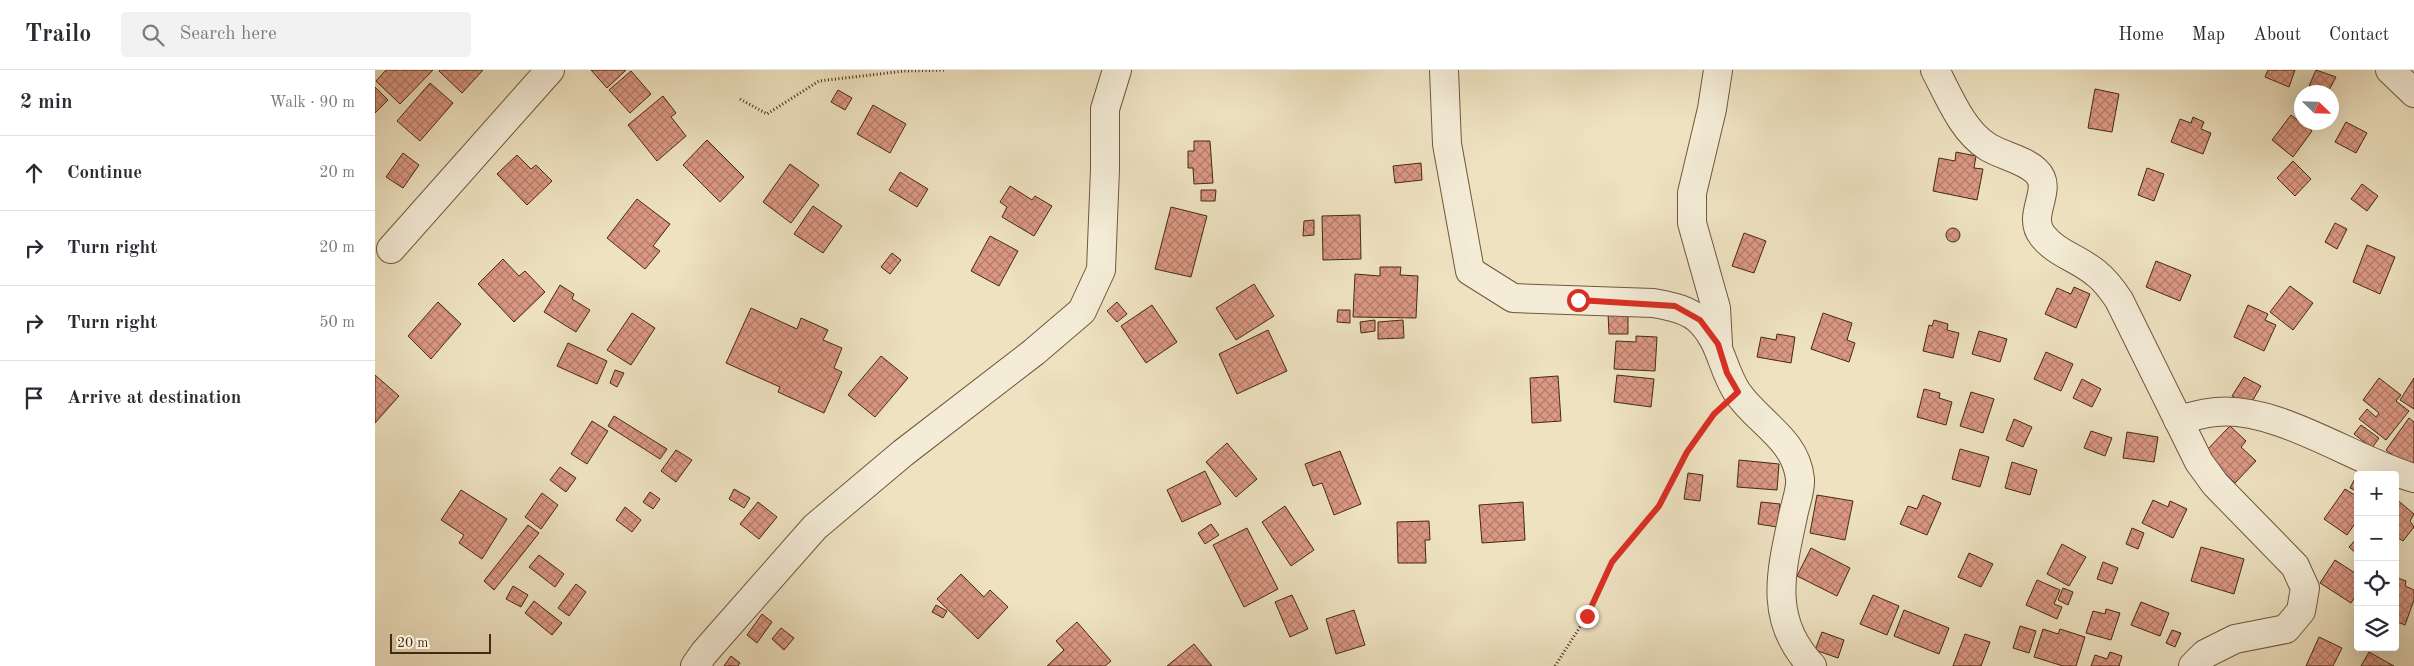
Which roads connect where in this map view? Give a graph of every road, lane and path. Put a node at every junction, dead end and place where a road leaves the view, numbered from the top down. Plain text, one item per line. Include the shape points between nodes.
1 (550, 70) edge
2 (945, 70) edge
3 (1117, 70) edge
4 (1445, 70) edge
5 (1718, 70) edge
6 (1935, 70) edge
7 (2389, 70) edge
8 (2414, 93) edge
9 (740, 99) dead end
10 (391, 249) dead end
11 (1718, 344) junction
12 (1738, 392) junction
13 (2178, 420) junction
14 (2414, 478) edge
15 (695, 666) edge
16 (1555, 666) edge
17 (1812, 666) edge
18 (2193, 666) edge

1 - 10 street
2 - 9 path via 819,81 767,114
3 - 15 street via 1105,109 1101,270 1082,311 815,527
4 - 11 street via 1447,144 1470,271 1513,298 1675,306 1700,320
5 - 11 street via 1692,193 1692,223 1716,308
6 - 13 street via 1964,124 1975,137 1989,148 2026,164 2042,178 2036,224 2042,235 2097,273 2110,286
7 - 8 street
11 - 12 street via 1727,373
12 - 16 path via 1708,422 1687,452 1659,506 1612,562 1587,616
12 - 17 street via 1757,417 1790,448 1797,464 1800,482 1783,564 1780,598 1785,626 1799,653
13 - 14 street via 2217,412 2250,415 2289,425
13 - 18 street via 2199,462 2215,484 2295,566 2305,588 2301,611 2286,629 2235,639 2205,654

